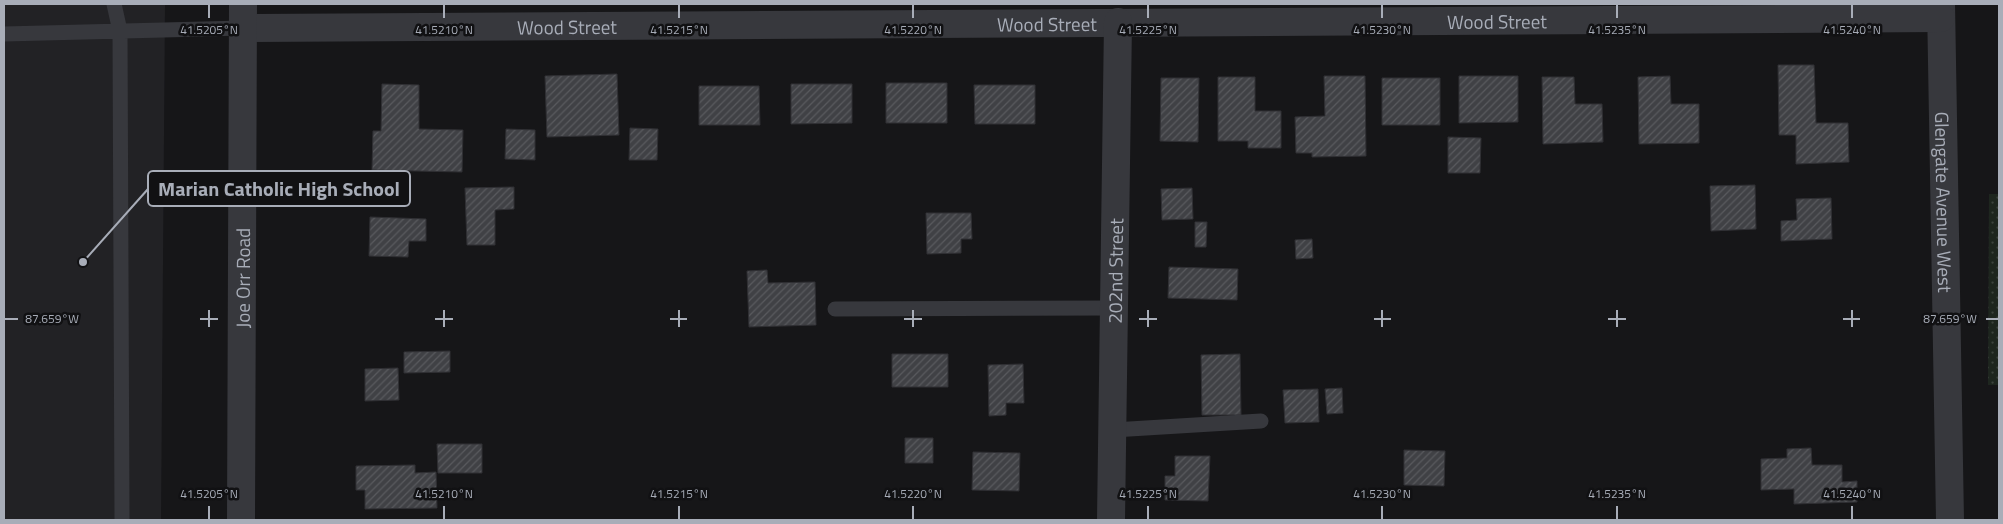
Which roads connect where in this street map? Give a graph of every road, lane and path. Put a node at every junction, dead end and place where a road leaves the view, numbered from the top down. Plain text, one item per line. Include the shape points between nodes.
1 (114, 4) edge
2 (1941, 11) edge
3 (243, 16) edge
4 (1118, 22) junction
5 (120, 31) junction
6 (4, 34) edge
7 (1114, 308) junction
8 (835, 309) dead end
9 (1261, 421) dead end
10 (1113, 430) junction
11 (122, 520) edge
12 (241, 520) edge
13 (1111, 520) edge
14 (1950, 520) edge

1 - 5 lane
2 - 4 street, Wood Street
2 - 14 street, Glengate Avenue West
3 - 4 street, Wood Street
3 - 5 lane
3 - 12 street, Joe Orr Road
4 - 7 street, 202nd Street
5 - 6 lane
5 - 11 lane
7 - 8 lane
7 - 10 street, 202nd Street
9 - 10 lane
10 - 13 street, 202nd Street

